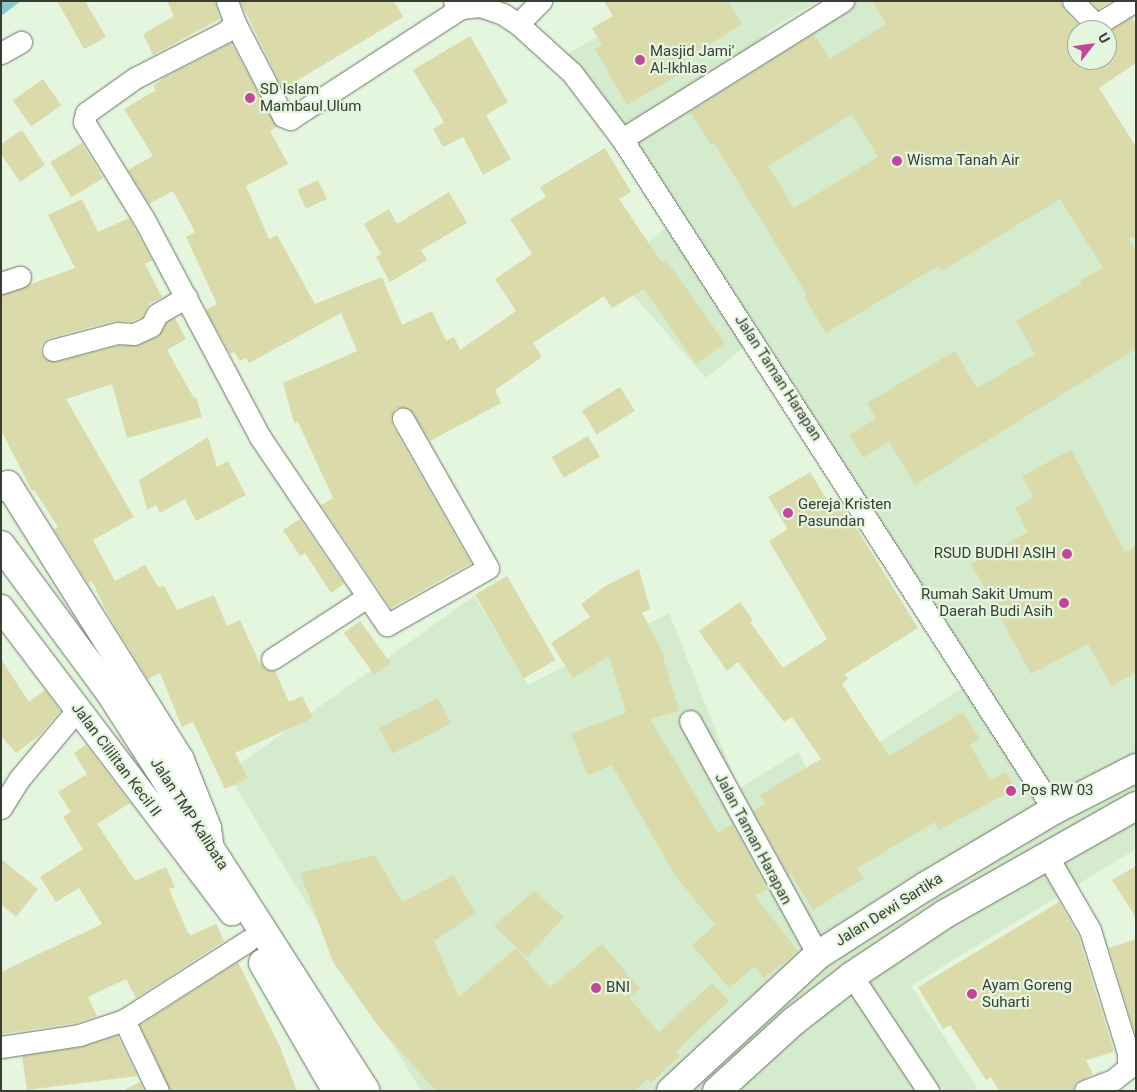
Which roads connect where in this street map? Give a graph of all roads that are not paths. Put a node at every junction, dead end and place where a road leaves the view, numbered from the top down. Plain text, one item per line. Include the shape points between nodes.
1 (226, 1) edge
2 (541, 1) edge
3 (843, 1) edge
4 (1073, 1) edge
5 (1135, 1) edge
6 (458, 5) edge
7 (234, 23) junction
8 (518, 24) junction
9 (21, 42) dead end
10 (1, 53) edge
11 (622, 139) junction
12 (187, 297) junction
13 (53, 350) dead end
14 (403, 419) dead end
15 (3, 482) edge
16 (1, 544) edge
17 (1, 565) edge
18 (367, 597) junction
19 (1, 608) edge
20 (272, 659) dead end
21 (77, 710) junction
22 (690, 721) dead end
23 (1136, 768) edge
24 (1136, 806) edge
25 (1, 808) edge
26 (1054, 810) junction
27 (201, 844) junction
28 (1046, 854) junction
29 (232, 912) junction
30 (249, 940) junction
31 (818, 955) junction
32 (852, 976) junction
33 (124, 1020) junction
34 (1, 1047) edge
35 (158, 1091) edge
36 (337, 1091) edge
37 (366, 1091) edge
38 (671, 1091) edge
39 (717, 1091) edge
40 (928, 1091) edge
41 (1085, 1091) edge

1 - 7 street
2 - 8 street
3 - 11 street
4 - 5 street via 1096,25
6 - 7 street via 290,120 283,116
6 - 8 street, Jalan Taman Harapan via 480,6 503,14
7 - 12 street via 218,36 135,78 84,118
8 - 11 street, Jalan Taman Harapan via 572,73
9 - 10 street
11 - 26 street, Jalan Taman Harapan via 798,407
12 - 13 street via 157,314 150,326 134,334 117,333
12 - 18 street via 260,437
14 - 18 street via 488,568 390,625 384,623
15 - 27 street via 185,766 208,828
16 - 27 main road, Jalan TMP Kalibata via 109,691
17 - 27 main road, Jalan TMP Kalibata
18 - 20 street
19 - 21 street, Jalan Cililitan Kecil II
21 - 25 street via 20,778
21 - 29 street, Jalan Cililitan Kecil II
22 - 31 street, Jalan Taman Harapan
23 - 26 main road, Jalan Dewi Sartika
24 - 28 main road
26 - 31 main road, Jalan Dewi Sartika
27 - 29 main road, Jalan TMP Kalibata
27 - 37 main road, Jalan TMP Kalibata
28 - 32 main road via 944,914
28 - 41 street via 1090,930 1128,1054 1128,1068 1113,1080
29 - 30 main road, Jalan TMP Kalibata
30 - 33 street
30 - 36 main road, Jalan TMP Kalibata
31 - 38 main road, Jalan Dewi Sartika
32 - 39 main road via 794,1021
32 - 40 street
33 - 34 street via 79,1035
33 - 35 street

